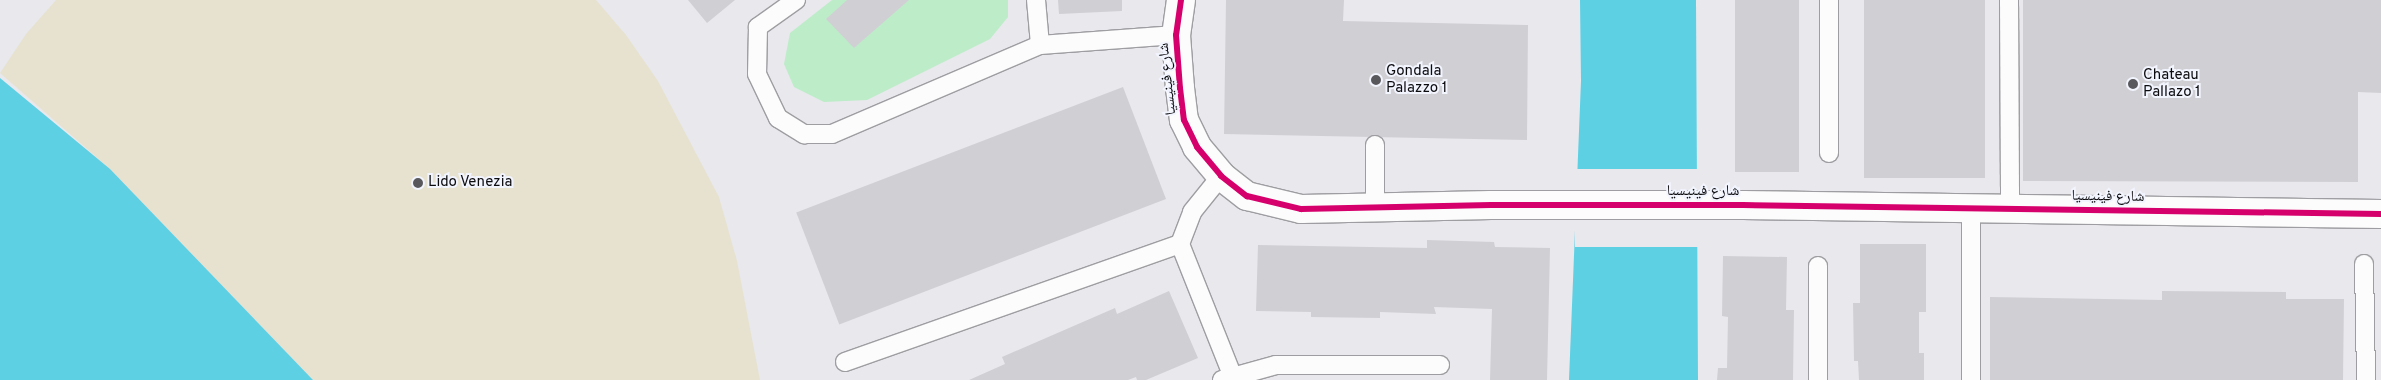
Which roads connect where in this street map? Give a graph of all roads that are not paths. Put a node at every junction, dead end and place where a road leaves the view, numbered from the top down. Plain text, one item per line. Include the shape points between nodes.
1 (796, 0) edge
2 (1036, 0) edge
3 (1181, 0) edge
4 (1830, 0) edge
5 (2010, 0) edge
6 (1176, 36) junction
7 (1040, 45) junction
8 (1376, 145) dead end
9 (1829, 153) dead end
10 (1221, 176) junction
11 (1375, 207) junction
12 (1971, 207) junction
13 (2010, 208) junction
14 (2381, 214) edge
15 (1180, 244) junction
16 (2364, 264) dead end
17 (1818, 266) dead end
18 (845, 362) dead end
19 (1440, 365) dead end
20 (1227, 378) edge
21 (1818, 380) edge
22 (1971, 380) edge
23 (2366, 380) edge

1 - 7 lane via 758,27 757,74 778,118 804,134 832,134 881,110
2 - 7 lane
3 - 6 street, شارع فينيسيا
4 - 9 lane
5 - 13 lane
6 - 7 lane
6 - 10 street, شارع فينيسيا via 1184,120 1197,147
8 - 11 lane
10 - 11 street, شارع فينيسيا via 1247,196 1301,209
10 - 15 lane via 1192,212
11 - 12 street, شارع فينيسيا
12 - 13 street, شارع فينيسيا
12 - 22 lane
13 - 14 street, شارع فينيسيا
15 - 18 lane
15 - 20 lane
16 - 23 lane
17 - 21 lane
19 - 20 lane via 1276,365

